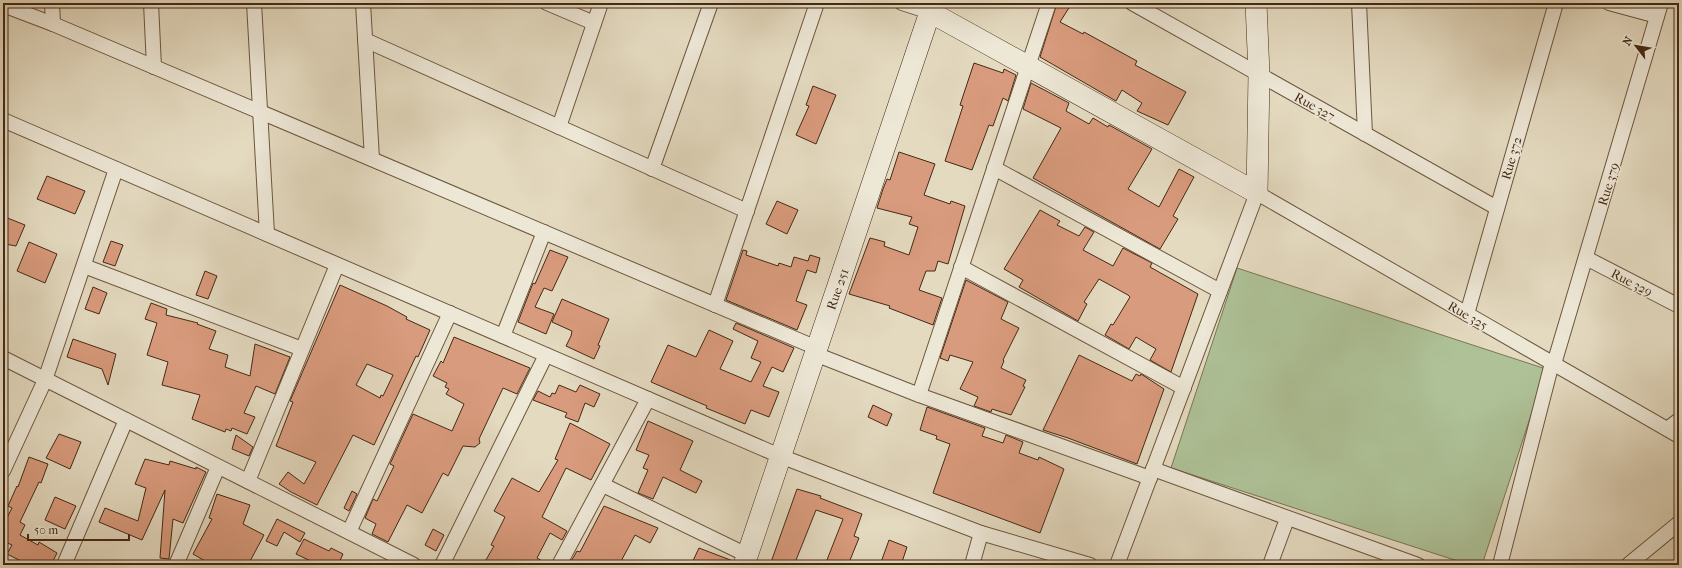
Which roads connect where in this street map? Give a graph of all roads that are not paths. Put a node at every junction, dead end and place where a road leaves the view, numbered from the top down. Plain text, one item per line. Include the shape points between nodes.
1 (52, 3) edge
2 (151, 3) edge
3 (254, 3) edge
4 (363, 3) edge
5 (547, 3) edge
6 (601, 3) edge
7 (711, 3) edge
8 (817, 3) edge
9 (902, 3) edge
10 (1049, 3) edge
11 (1132, 3) edge
12 (1256, 3) edge
13 (1360, 3) edge
14 (1556, 3) edge
15 (1609, 3) edge
16 (3, 5) edge
17 (931, 8) edge
18 (1659, 10) edge
19 (594, 23) junction
20 (53, 24) junction
21 (365, 40) junction
22 (1028, 66) junction
23 (154, 67) junction
24 (1259, 74) junction
25 (260, 112) junction
26 (3, 120) edge
27 (559, 127) junction
28 (1365, 134) junction
29 (372, 159) junction
30 (994, 168) junction
31 (116, 169) junction
32 (652, 169) junction
33 (1257, 193) junction
34 (1497, 208) junction
35 (747, 211) junction
36 (544, 232) junction
37 (267, 234) junction
38 (1586, 258) junction
39 (337, 264) junction
40 (84, 266) junction
41 (961, 267) junction
42 (1220, 291) junction
43 (715, 304) junction
44 (1679, 305) edge
45 (450, 314) junction
46 (1467, 314) junction
47 (503, 336) junction
48 (302, 349) junction
49 (816, 351) junction
50 (546, 355) junction
51 (3, 358) edge
52 (1553, 363) junction
53 (45, 380) junction
54 (1184, 388) junction
55 (919, 395) junction
56 (648, 399) junction
57 (126, 420) junction
58 (1679, 420) edge
59 (1673, 433) edge
60 (780, 456) junction
61 (218, 466) junction
62 (3, 472) edge
63 (1152, 474) junction
64 (248, 481) junction
65 (603, 485) junction
66 (1287, 519) junction
67 (1679, 522) edge
68 (349, 532) junction
69 (981, 533) junction
70 (745, 560) edge
71 (64, 565) edge
72 (176, 565) edge
73 (414, 565) edge
74 (442, 565) edge
75 (559, 565) edge
76 (972, 565) edge
77 (1090, 565) edge
78 (1117, 565) edge
79 (1270, 565) edge
80 (1418, 565) edge
81 (1500, 565) edge
82 (1628, 565) edge

1 - 20 street
2 - 23 street
3 - 25 street
4 - 21 street
5 - 19 street
6 - 19 street
7 - 32 street
8 - 35 street
9 - 17 street
10 - 22 street
11 - 24 street, Rue 327
12 - 24 main road
13 - 28 street
14 - 34 street, Rue 372
15 - 18 street
16 - 20 street
17 - 22 main road
17 - 49 main road, Rue 251
18 - 38 street, Rue 379
19 - 27 street
20 - 23 street
21 - 27 street
21 - 29 street
22 - 30 street
22 - 33 main road
23 - 25 street
24 - 28 street, Rue 327
24 - 33 main road
25 - 29 street
25 - 37 street
26 - 31 street
27 - 32 street
28 - 34 street, Rue 327
29 - 36 street
30 - 41 street
30 - 42 street
31 - 37 street
31 - 40 street
32 - 35 street
33 - 42 street
33 - 46 street, Rue 325
34 - 46 street, Rue 372
35 - 43 street
36 - 43 street
36 - 47 street
37 - 39 street
38 - 44 street, Rue 329
38 - 52 street, Rue 379
39 - 45 street
39 - 48 street
40 - 48 street
40 - 53 street
41 - 54 street
41 - 55 street
42 - 54 street
43 - 49 street
45 - 47 street
45 - 68 street
46 - 52 street, Rue 325
47 - 50 street
48 - 64 street
49 - 55 street
49 - 60 main road, Rue 251
50 - 56 street
50 - 74 street
51 - 53 street
52 - 59 street, Rue 325
52 - 81 street, Rue 379
53 - 57 street
53 - 62 street
54 - 63 street
55 - 63 street
56 - 60 street
56 - 65 street
57 - 61 street
57 - 71 street
58 - 59 street
60 - 69 street
60 - 70 main road, Rue 251
61 - 64 street
61 - 72 street
63 - 66 street
63 - 78 street
64 - 68 street
65 - 70 street
65 - 75 street
66 - 79 street
66 - 80 street
67 - 82 street
68 - 73 street
69 - 76 street
69 - 77 street

